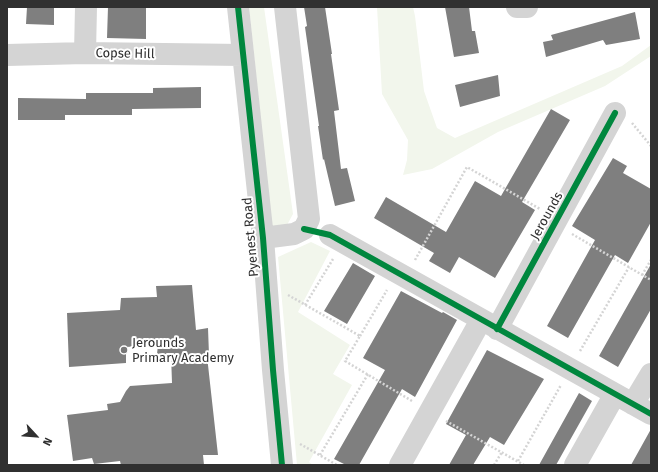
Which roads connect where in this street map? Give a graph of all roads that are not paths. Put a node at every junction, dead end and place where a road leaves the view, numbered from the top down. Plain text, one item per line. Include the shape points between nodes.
1 (86, 7) edge
2 (238, 7) edge
3 (285, 7) edge
4 (518, 7) edge
5 (527, 7) edge
6 (85, 53) junction
7 (7, 55) edge
8 (243, 55) junction
9 (615, 113) road end
10 (262, 238) junction
11 (336, 239) road end
12 (489, 324) junction
13 (651, 374) edge
14 (633, 404) edge
15 (282, 465) edge
16 (400, 465) edge
17 (575, 465) edge

1 - 6 street
2 - 8 street, Pyenest Road
3 - 10 street, Pyenest Road via 309,219 304,229 294,234
4 - 5 street
6 - 7 street, Copse Hill
6 - 8 street, Copse Hill
8 - 10 street, Pyenest Road
9 - 12 street, Jerounds via 557,219
10 - 15 street, Pyenest Road
11 - 12 street
12 - 14 street
12 - 16 street, Jerounds via 430,411
13 - 14 street
14 - 17 street

